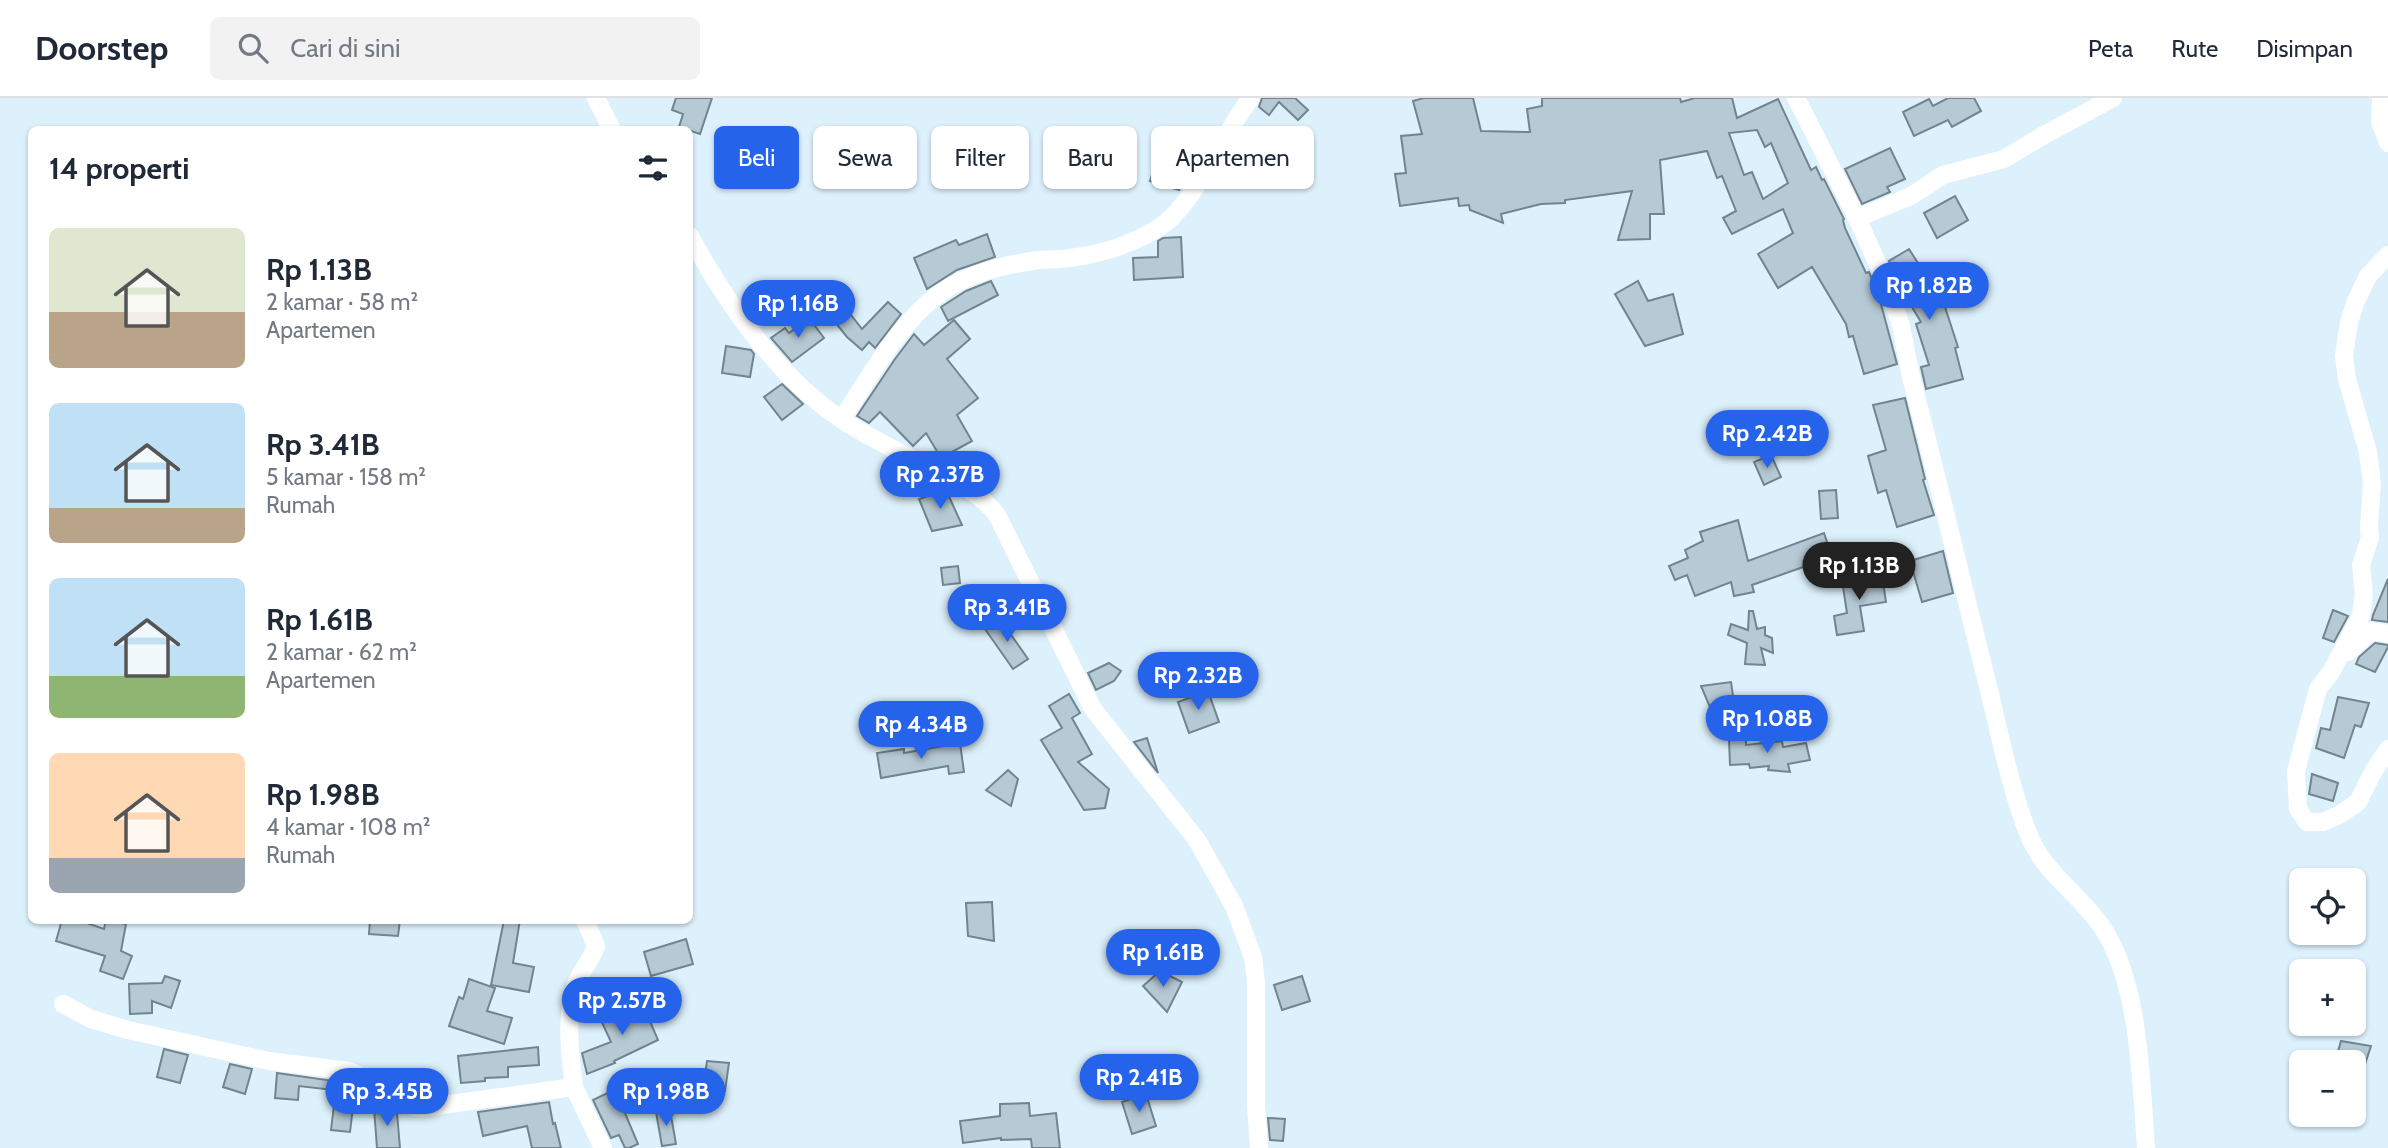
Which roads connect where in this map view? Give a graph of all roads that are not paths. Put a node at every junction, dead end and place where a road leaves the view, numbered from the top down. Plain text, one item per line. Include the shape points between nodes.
1 (596, 98) edge
2 (1251, 98) edge
3 (1797, 98) edge
4 (2113, 98) edge
5 (2381, 98) edge
6 (609, 126) edge
7 (2388, 143) edge
8 (1857, 218) junction
9 (693, 241) edge
10 (2388, 255) edge
11 (842, 419) junction
12 (2388, 634) edge
13 (2331, 672) junction
14 (2388, 749) edge
15 (587, 924) edge
16 (63, 1004) dead end
17 (574, 1087) junction
18 (603, 1148) edge
19 (1259, 1148) edge
20 (2146, 1148) edge

1 - 6 street
2 - 11 street via 1195,186 1165,223 1103,252 1004,266 938,294 888,349
3 - 8 street
4 - 8 street via 2004,159 1943,175 1911,196
5 - 7 street via 2380,121
8 - 20 street via 1901,326 1996,720 2028,833 2045,865 2104,929 2122,969 2135,1025
9 - 11 street via 747,328 812,397
10 - 13 street via 2368,276 2356,301 2344,356 2368,452 2370,538 2361,565 2361,616
11 - 19 street via 988,504 1006,530 1093,709 1197,840 1213,867 1253,957
12 - 13 street via 2372,631
13 - 14 street via 2318,688 2296,771 2298,809 2307,822 2323,822 2358,802
15 - 17 street via 596,946 573,996
16 - 17 street via 128,1031 269,1061 349,1071 413,1107
17 - 18 street

